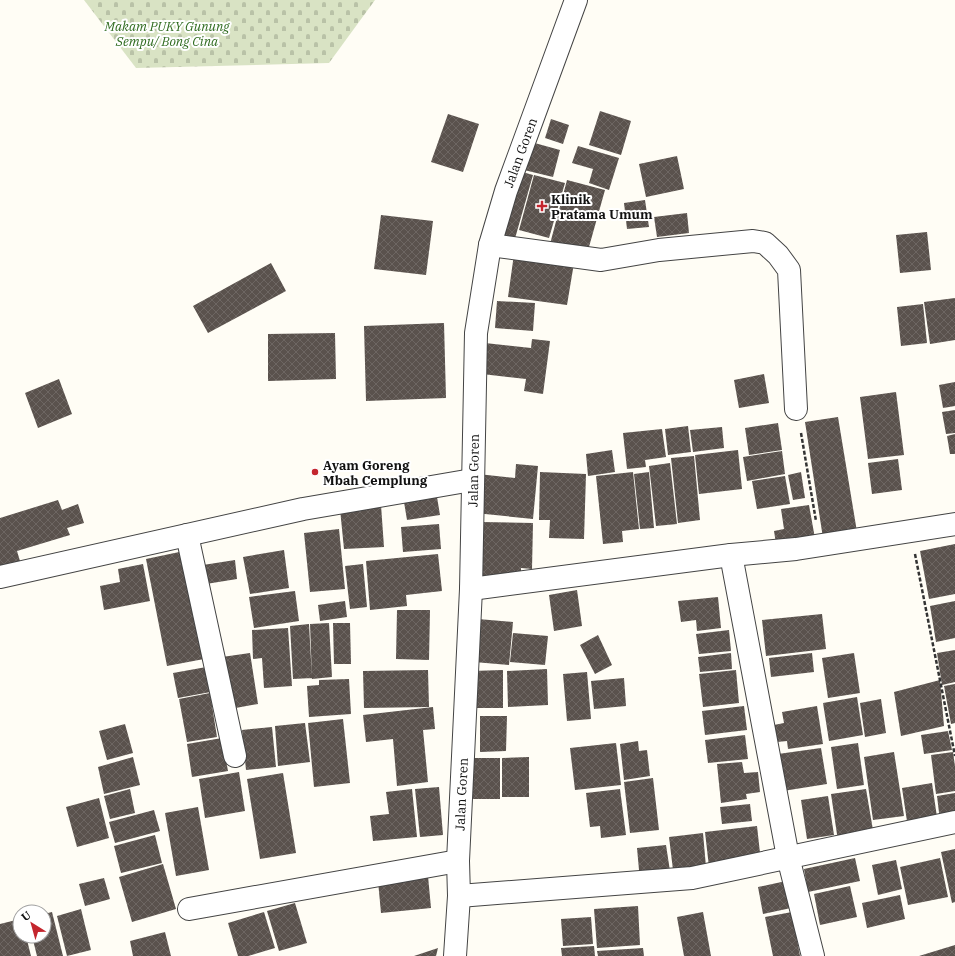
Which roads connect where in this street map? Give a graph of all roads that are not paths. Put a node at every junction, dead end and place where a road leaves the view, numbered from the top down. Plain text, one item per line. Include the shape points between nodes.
1 (576, 0) edge
2 (490, 245) junction
3 (796, 409) road end
4 (472, 480) junction
5 (955, 524) edge
6 (187, 535) junction
7 (731, 555) junction
8 (0, 577) edge
9 (471, 589) junction
10 (235, 756) dead end
11 (955, 822) edge
12 (788, 857) junction
13 (458, 861) junction
14 (459, 896) junction
15 (188, 909) dead end
16 (455, 956) edge
17 (813, 956) edge

1 - 2 street, Jalan Goren via 506,191
2 - 3 street via 601,260 697,246 753,241 765,243 790,270
2 - 4 street, Jalan Goren via 476,333
4 - 6 street via 303,509
4 - 9 street, Jalan Goren
5 - 7 street via 820,545
6 - 8 street
6 - 10 street
7 - 9 street
7 - 12 street
9 - 13 street, Jalan Goren
11 - 12 street
12 - 14 street via 692,878
12 - 17 street
13 - 14 street, Jalan Goren
13 - 15 street
14 - 16 street, Jalan Goren

